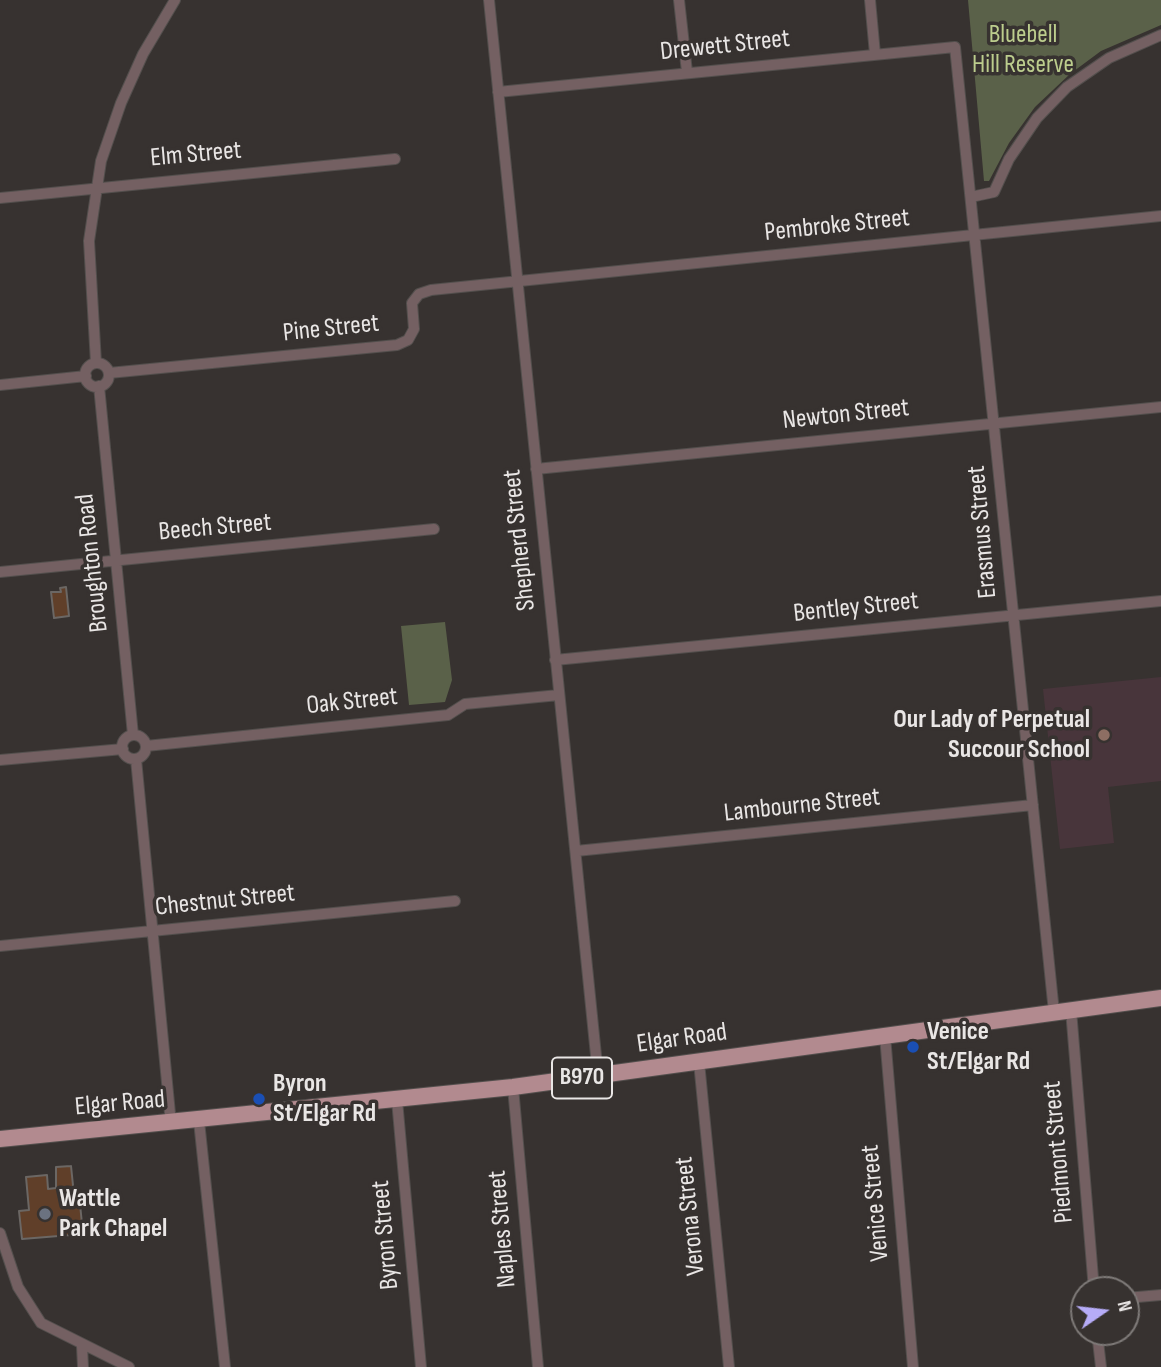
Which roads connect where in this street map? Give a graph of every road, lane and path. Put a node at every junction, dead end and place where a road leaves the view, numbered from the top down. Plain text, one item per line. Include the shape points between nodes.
1 (175, 0) edge
2 (489, 0) edge
3 (679, 0) edge
4 (870, 0) edge
5 (1161, 35) edge
6 (956, 47) joint
7 (875, 54) junction
8 (687, 72) junction
9 (498, 92) junction
10 (396, 159) dead end
11 (96, 188) junction
12 (971, 197) junction
13 (0, 198) edge
14 (1161, 216) edge
15 (975, 234) junction
16 (517, 282) junction
17 (96, 363) junction
18 (109, 373) junction
19 (86, 376) junction
20 (0, 385) edge
21 (99, 386) junction
22 (1161, 407) edge
23 (996, 423) junction
24 (536, 470) junction
25 (434, 529) dead end
26 (116, 560) junction
27 (0, 572) edge
28 (1161, 601) edge
29 (1014, 615) junction
30 (555, 660) junction
31 (559, 695) junction
32 (133, 735) junction
33 (146, 746) junction
34 (123, 748) junction
35 (136, 759) junction
36 (0, 760) edge
37 (1033, 805) junction
38 (576, 851) junction
39 (455, 901) dead end
40 (152, 930) junction
41 (0, 946) edge
42 (1161, 998) edge
43 (1063, 1011) junction
44 (884, 1036) junction
45 (699, 1062) junction
46 (598, 1075) junction
47 (513, 1087) junction
48 (397, 1100) junction
49 (199, 1121) junction
50 (171, 1124) junction
51 (0, 1139) edge
52 (0, 1233) edge
53 (1092, 1276) edge
54 (1161, 1295) edge
55 (1140, 1297) edge
56 (82, 1346) junction
57 (1099, 1346) edge
58 (83, 1367) edge
59 (129, 1367) edge
60 (225, 1367) edge
61 (421, 1367) edge
62 (538, 1367) edge
63 (729, 1367) edge
64 (913, 1367) edge
65 (1101, 1367) edge

1 - 11 street via 121,103
2 - 9 street, Shepherd Street
3 - 8 street
4 - 7 street
5 - 12 street via 1109,58 1067,87 1037,118 1009,159 994,192
6 - 7 street, Drewett Street
6 - 12 street, Erasmus Street
7 - 8 street, Drewett Street
8 - 9 street, Drewett Street
9 - 16 street, Shepherd Street
10 - 11 street, Elm Street
11 - 13 street, Elm Street
11 - 17 street via 89,240
12 - 15 street, Erasmus Street
14 - 15 street, Pembroke Street
15 - 16 street, Pembroke Street
15 - 23 street, Erasmus Street
16 - 18 street, Pine Street via 419,294 412,303 414,329 408,340 397,345
16 - 24 street, Shepherd Street
17 - 18 street
17 - 19 street via 89,366
18 - 21 street via 106,384
19 - 20 street
19 - 21 street
21 - 26 street, Broughton Road
22 - 23 street, Newton Street
23 - 24 street, Newton Street
23 - 29 street, Erasmus Street
24 - 30 street, Shepherd Street
25 - 26 street, Beech Street
26 - 27 street, Beech Street
26 - 32 street, Broughton Road
28 - 29 street, Bentley Street
29 - 30 street, Bentley Street
29 - 37 street, Erasmus Street
30 - 31 street, Shepherd Street
31 - 33 street, Oak Street via 466,704 447,715
31 - 38 street, Shepherd Street
32 - 33 street via 141,737
32 - 34 street
33 - 35 street
34 - 35 street via 125,755
34 - 36 street
35 - 40 street
37 - 38 street, Lambourne Street
37 - 43 street, Erasmus Street
38 - 46 street, Shepherd Street
39 - 40 street, Chestnut Street
40 - 41 street, Chestnut Street
40 - 50 street
42 - 43 main road, Elgar Road / B970
43 - 44 main road, Elgar Road / B970
43 - 53 street, Piedmont Street
44 - 45 main road, Elgar Road / B970
44 - 64 street, Venice Street
45 - 46 main road, Elgar Road / B970
45 - 63 street, Verona Street
46 - 47 main road, Elgar Road / B970
47 - 48 main road, Elgar Road / B970
47 - 62 street, Naples Street
48 - 49 main road, Elgar Road / B970
48 - 61 street, Byron Street
49 - 50 main road, Elgar Road / B970
49 - 60 street
50 - 51 main road, Elgar Road / B970
52 - 56 street via 29,1308 49,1329
54 - 55 street
56 - 58 street
56 - 59 street
57 - 65 street

